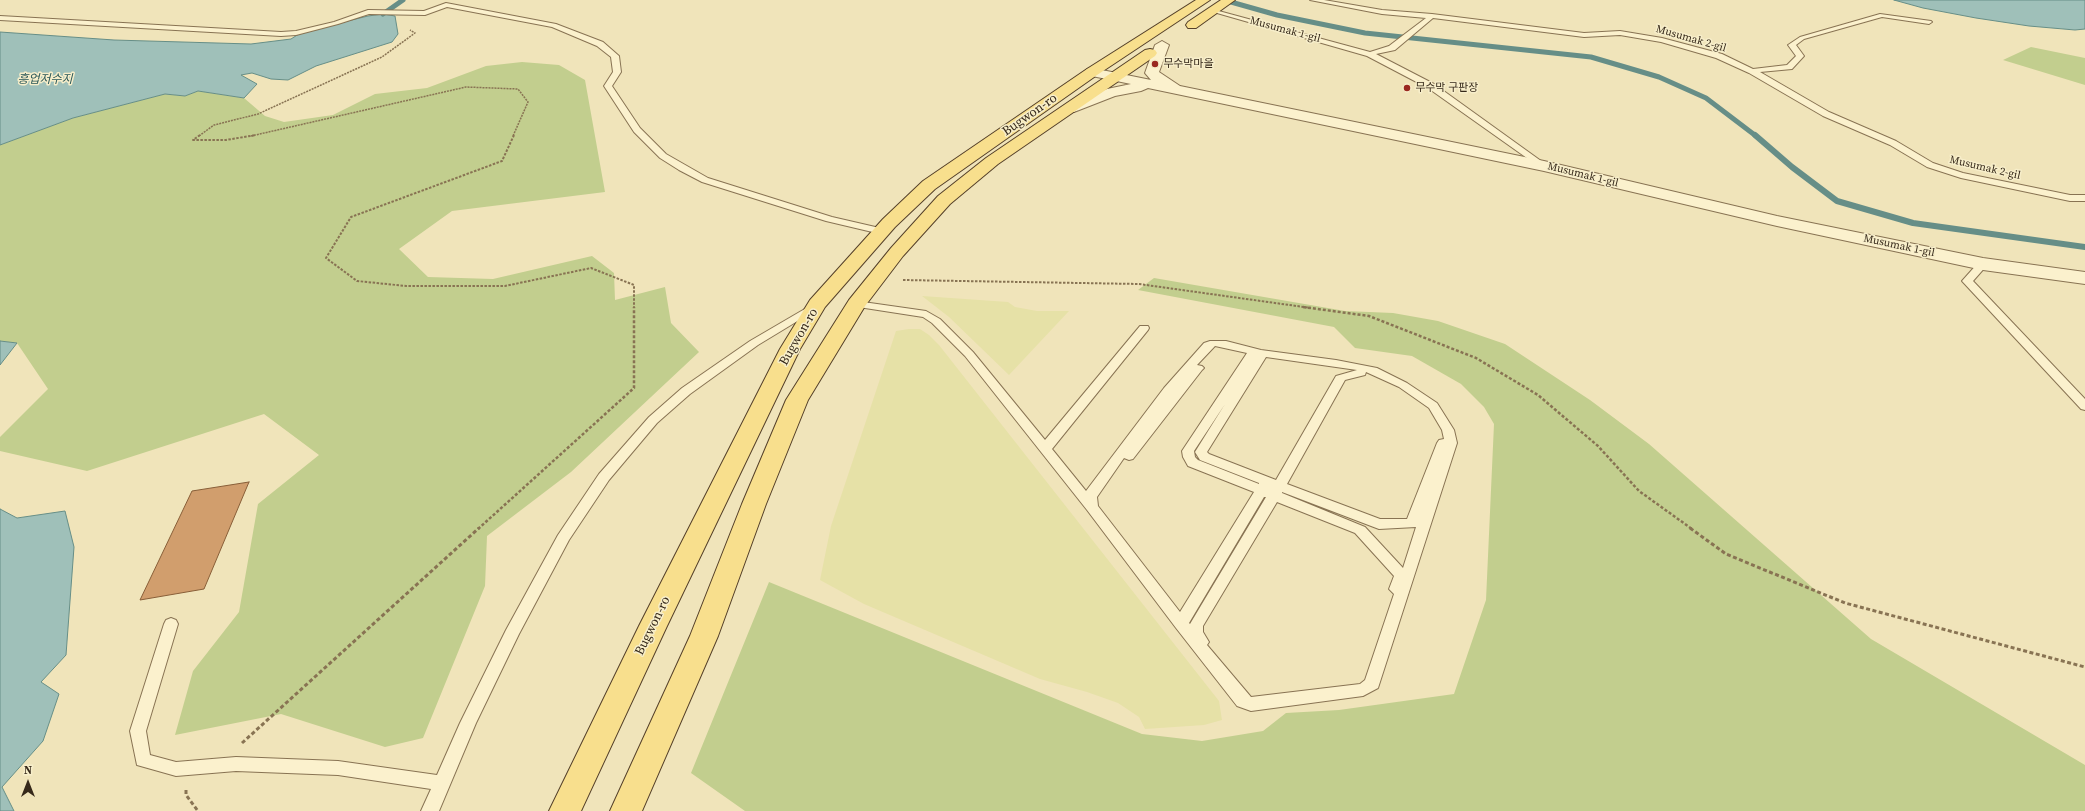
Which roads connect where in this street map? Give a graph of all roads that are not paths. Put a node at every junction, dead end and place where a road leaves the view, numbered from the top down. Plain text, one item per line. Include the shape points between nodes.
1 (1313, 0) edge
2 (1202, 1) edge
3 (446, 2) edge
4 (1221, 5) edge
5 (1432, 16) junction
6 (0, 18) edge
7 (1929, 22) dead end
8 (1162, 44) junction
9 (1370, 54) junction
10 (1752, 71) junction
11 (1092, 72) junction
12 (1114, 77) junction
13 (1180, 90) junction
14 (1069, 109) junction
15 (1544, 166) junction
16 (2085, 198) edge
17 (882, 231) junction
18 (1983, 264) junction
19 (2085, 278) edge
20 (817, 304) junction
21 (856, 304) junction
22 (1144, 328) dead end
23 (1256, 355) junction
24 (1340, 372) dead end
25 (1367, 372) junction
26 (2085, 406) edge
27 (1045, 449) junction
28 (1270, 488) junction
29 (1092, 507) junction
30 (171, 624) dead end
31 (1181, 624) junction
32 (1196, 626) junction
33 (442, 784) junction
34 (430, 811) edge
35 (565, 811) edge
36 (626, 811) edge

1 - 5 lane, Musumak 2-gil via 1382,12
2 - 11 main road, Bugwon-ro
3 - 6 lane via 425,13 368,12 336,23 281,34
3 - 17 lane via 554,25 600,44 615,56 616,61 618,72 608,86 637,130 663,156 705,180 829,219
4 - 8 main road, Bugwon-ro
4 - 9 lane, Musumak 1-gil
5 - 9 lane via 1392,48
5 - 10 lane, Musumak 2-gil via 1584,35 1620,33 1662,40 1719,56
7 - 10 lane via 1882,15 1802,38 1792,45 1800,56 1789,67
8 - 12 main road, Bugwon-ro
8 - 13 street via 1152,73 1159,80
9 - 15 lane, Musumak 1-gil via 1431,86
10 - 16 lane, Musumak 2-gil via 1826,114 1893,143 1930,165 1961,176 2070,198
11 - 12 street
11 - 17 main road, Bugwon-ro via 929,185
12 - 13 street
12 - 14 main road, Bugwon-ro
13 - 14 street via 1128,88
13 - 15 street
14 - 21 main road, Bugwon-ro via 992,161 944,200 897,252
15 - 18 street, Musumak 1-gil via 1777,221
17 - 20 main road, Bugwon-ro
18 - 19 street, Musumak 1-gil
18 - 26 lane via 1966,281
20 - 33 lane via 754,343 686,391 653,420 604,477 563,538 511,634
20 - 35 main road, Bugwon-ro via 790,349
21 - 27 lane via 916,311 936,321 969,354
21 - 36 main road, Bugwon-ro via 797,400 704,636
22 - 27 lane
23 - 25 lane
23 - 28 lane via 1201,452 1204,457
23 - 29 lane via 1226,348 1211,351 1093,500
24 - 25 lane
25 - 28 lane via 1340,378
25 - 28 lane via 1401,387 1416,397 1428,408 1441,429 1444,441 1412,524 1379,524
25 - 29 lane via 1336,363 1261,353 1226,344 1208,345 1168,392 1093,490 1090,497
25 - 31 lane via 1403,385 1433,406 1448,430 1451,443 1372,684 1363,690 1265,703 1247,703 1231,687
27 - 29 lane
28 - 31 lane
28 - 32 lane
28 - 32 lane via 1360,530 1401,575 1369,678 1361,686 1250,700 1198,639 1195,633
29 - 31 lane
30 - 33 lane via 138,731 143,760 176,769 236,764 338,768
31 - 32 lane via 1187,627
33 - 34 lane

